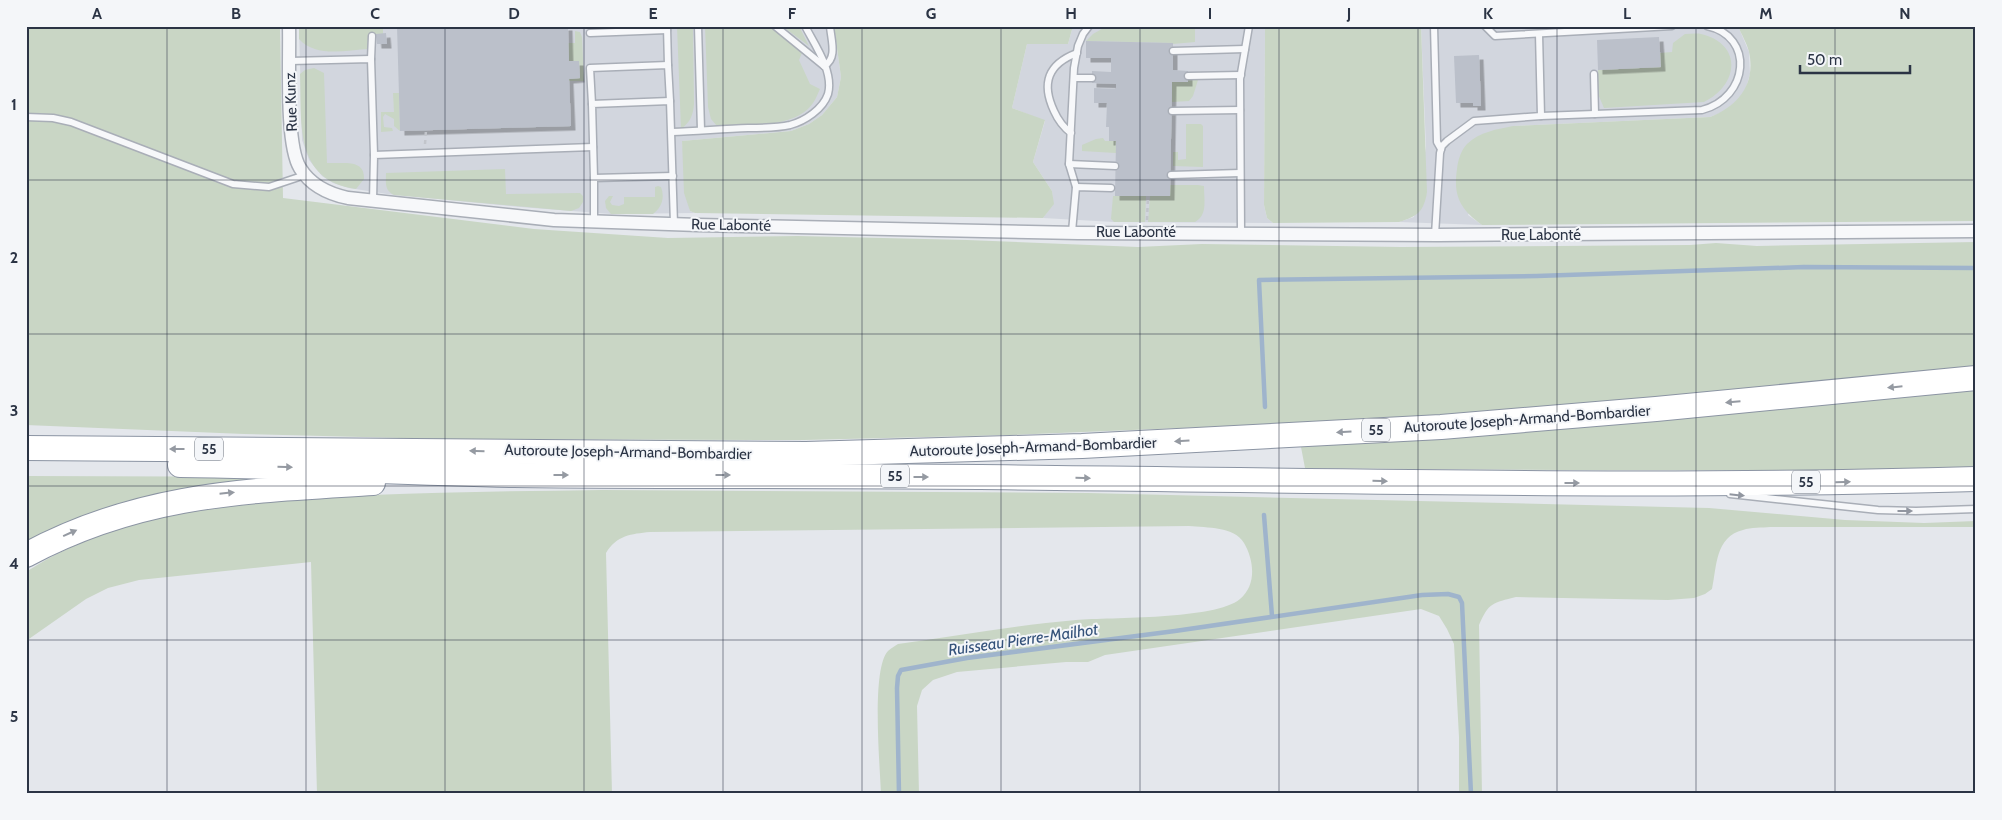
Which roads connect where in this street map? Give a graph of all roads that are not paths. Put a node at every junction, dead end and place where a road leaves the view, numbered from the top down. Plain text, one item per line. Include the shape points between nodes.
1 (289, 26) edge
2 (698, 26) edge
3 (775, 26) edge
4 (806, 26) edge
5 (830, 26) edge
6 (1089, 26) edge
7 (1249, 26) edge
8 (1434, 26) edge
9 (1485, 26) edge
10 (1672, 26) edge
11 (1707, 26) edge
12 (667, 28) edge
13 (590, 33) dead end
14 (1539, 34) junction
15 (372, 36) dead end
16 (1245, 50) junction
17 (1173, 51) dead end
18 (1077, 53) junction
19 (371, 59) junction
20 (290, 61) junction
21 (668, 65) junction
22 (824, 66) junction
23 (1594, 74) dead end
24 (1241, 75) junction
25 (1188, 76) dead end
26 (1074, 78) junction
27 (1092, 78) dead end
28 (670, 101) junction
29 (592, 104) junction
30 (1240, 110) junction
31 (1172, 111) dead end
32 (1595, 114) junction
33 (1541, 116) junction
34 (26, 117) edge
35 (701, 130) junction
36 (672, 132) junction
37 (1071, 132) junction
38 (593, 147) junction
39 (1441, 149) junction
40 (374, 155) junction
41 (1069, 164) junction
42 (1116, 166) dead end
43 (1240, 173) junction
44 (305, 175) junction
45 (1171, 175) dead end
46 (673, 176) junction
47 (594, 178) junction
48 (1076, 187) junction
49 (1111, 188) dead end
50 (373, 201) junction
51 (594, 222) junction
52 (674, 224) junction
53 (1976, 231) edge
54 (1072, 232) junction
55 (1240, 232) junction
56 (1435, 235) junction
57 (1976, 378) edge
58 (26, 442) edge
59 (26, 448) edge
60 (88, 448) junction
61 (26, 463) edge
62 (512, 475) junction
63 (1976, 479) edge
64 (1637, 484) junction
65 (1704, 491) dead end
66 (1724, 494) dead end
67 (1976, 509) edge
68 (26, 555) edge

1 - 20 street, Rue Kunz
2 - 35 lane
3 - 22 lane
4 - 22 lane
5 - 22 lane via 833,58
6 - 18 lane
7 - 16 lane
8 - 39 lane via 1437,142
9 - 14 lane via 1495,36
10 - 14 lane
11 - 32 lane via 1720,31 1735,45 1741,62 1736,85 1721,102 1702,110
12 - 13 lane
12 - 21 lane
14 - 33 lane
15 - 19 lane
16 - 17 lane
16 - 24 lane
18 - 26 lane
18 - 37 lane via 1056,65 1047,82 1050,103 1058,119
19 - 20 lane
19 - 40 lane
20 - 44 street, Rue Kunz via 292,144
21 - 28 lane
21 - 29 lane via 590,68
22 - 35 lane via 828,94 821,106 809,116 774,127
23 - 32 lane
24 - 25 lane
24 - 30 lane
26 - 27 lane
26 - 37 lane
28 - 29 lane
28 - 36 lane
29 - 38 lane
30 - 31 lane
30 - 43 lane
32 - 33 lane
33 - 39 lane via 1474,121
34 - 44 lane via 71,122 233,184 269,187
35 - 36 lane
36 - 46 lane
37 - 41 lane
38 - 40 lane
38 - 47 lane
39 - 56 lane
40 - 50 lane
41 - 42 lane
41 - 48 lane
43 - 45 lane
43 - 55 lane
44 - 50 street, Rue Labonté via 334,195
46 - 47 lane
46 - 52 lane
47 - 51 lane
48 - 49 lane
48 - 54 lane
50 - 51 street, Rue Labonté
51 - 52 street, Rue Labonté
52 - 54 street, Rue Labonté
53 - 56 street, Rue Labonté
54 - 55 street, Rue Labonté
55 - 56 street, Rue Labonté
57 -> 60 highway, Autoroute Joseph-Armand-Bombardier / 55 via 1450,426 1082,446 797,454
58 - 60 highway
59 - 60 highway
61 -> 62 highway via 309,467
62 -> 64 highway, Autoroute Joseph-Armand-Bombardier / 55
68 -> 62 highway via 100,521 186,499 277,489
64 -> 63 highway, Autoroute Joseph-Armand-Bombardier / 55
64 - 65 lane
66 -> 67 lane via 1878,510

